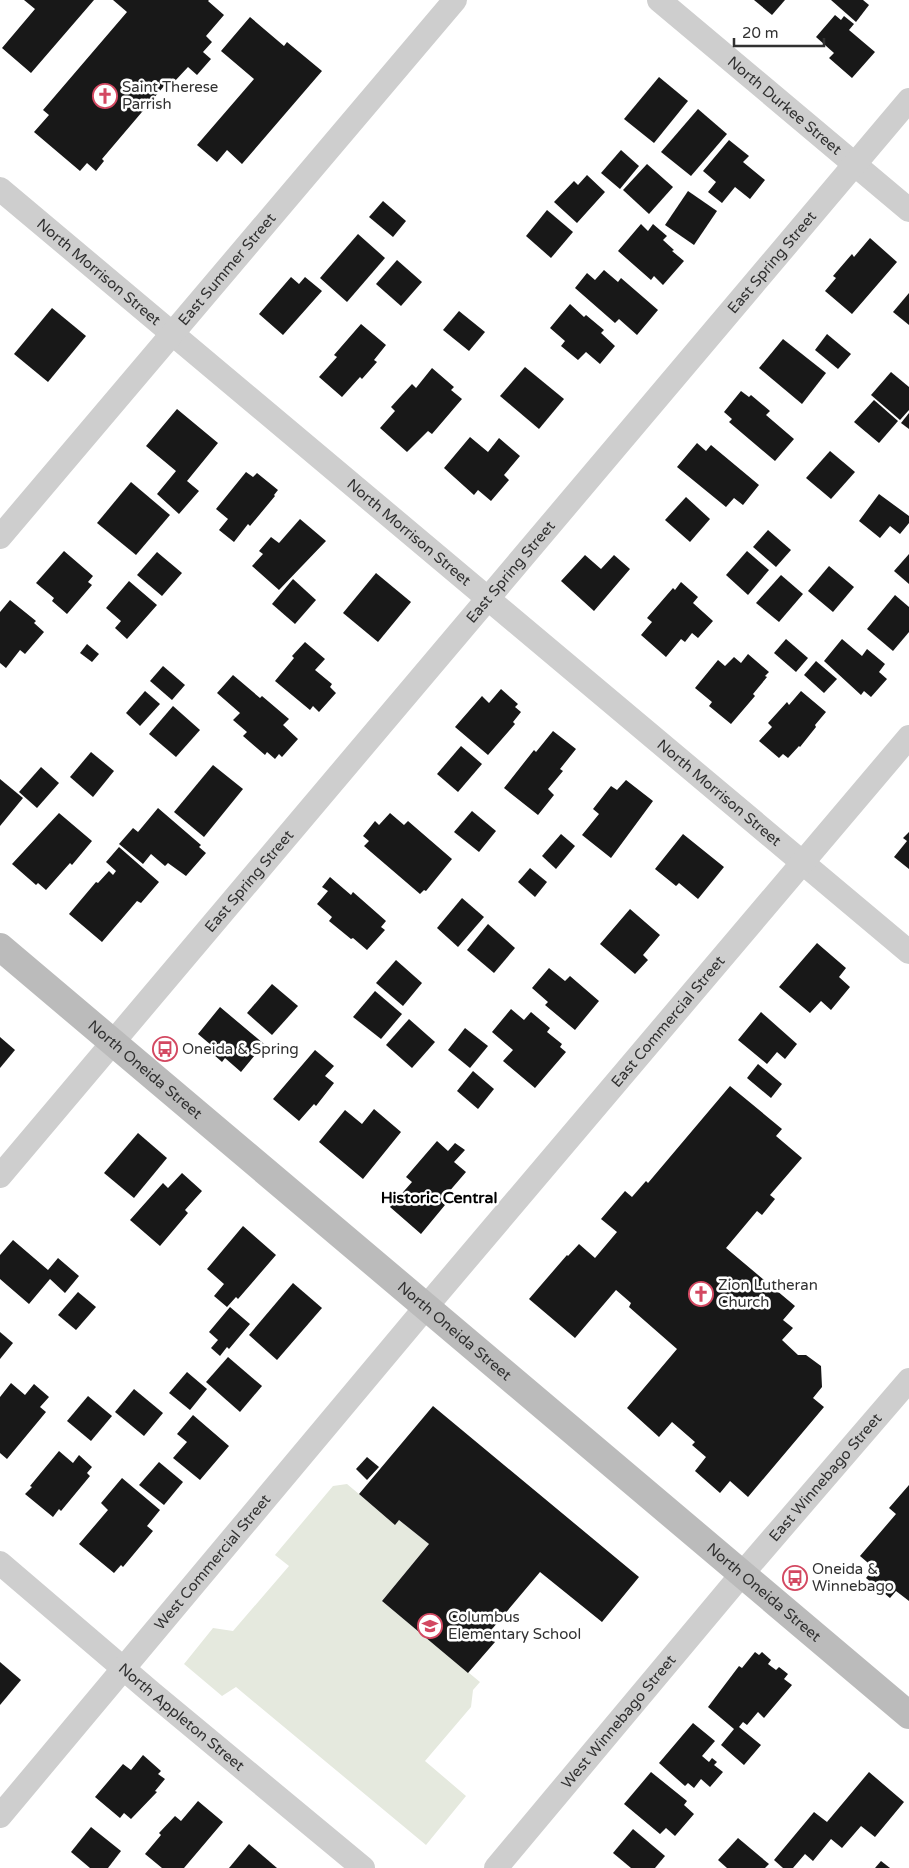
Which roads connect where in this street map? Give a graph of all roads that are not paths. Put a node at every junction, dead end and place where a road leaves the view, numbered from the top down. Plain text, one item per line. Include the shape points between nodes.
1 (455, 0) edge
2 (658, 0) edge
3 (909, 100) edge
4 (855, 166) junction
5 (0, 189) edge
6 (909, 210) edge
7 (172, 334) junction
8 (0, 537) edge
9 (489, 598) junction
10 (909, 737) edge
11 (803, 864) junction
12 (0, 947) edge
13 (909, 952) edge
14 (112, 1042) junction
15 (0, 1176) edge
16 (426, 1307) junction
17 (909, 1380) edge
18 (0, 1563) edge
19 (742, 1574) junction
20 (123, 1669) junction
21 (909, 1715) edge
22 (0, 1816) edge
23 (363, 1868) edge
24 (496, 1868) edge

1 - 7 street, East Summer Street
2 - 4 street, North Durkee Street
3 - 4 street, East Spring Street
4 - 6 street, North Durkee Street
4 - 9 street, East Spring Street
5 - 7 street, North Morrison Street
7 - 8 street, East Summer Street
7 - 9 street, North Morrison Street
9 - 11 street, North Morrison Street
9 - 14 street, East Spring Street
10 - 11 street, East Commercial Street
11 - 13 street, North Morrison Street
11 - 16 street, East Commercial Street
12 - 14 main road, North Oneida Street
14 - 15 street, East Spring Street
14 - 16 main road, North Oneida Street
16 - 19 main road, North Oneida Street
16 - 20 street, West Commercial Street
17 - 19 street, East Winnebago Street
18 - 20 street, North Appleton Street
19 - 21 main road, North Oneida Street
19 - 24 street, West Winnebago Street
20 - 22 street, West Commercial Street
20 - 23 street, North Appleton Street

